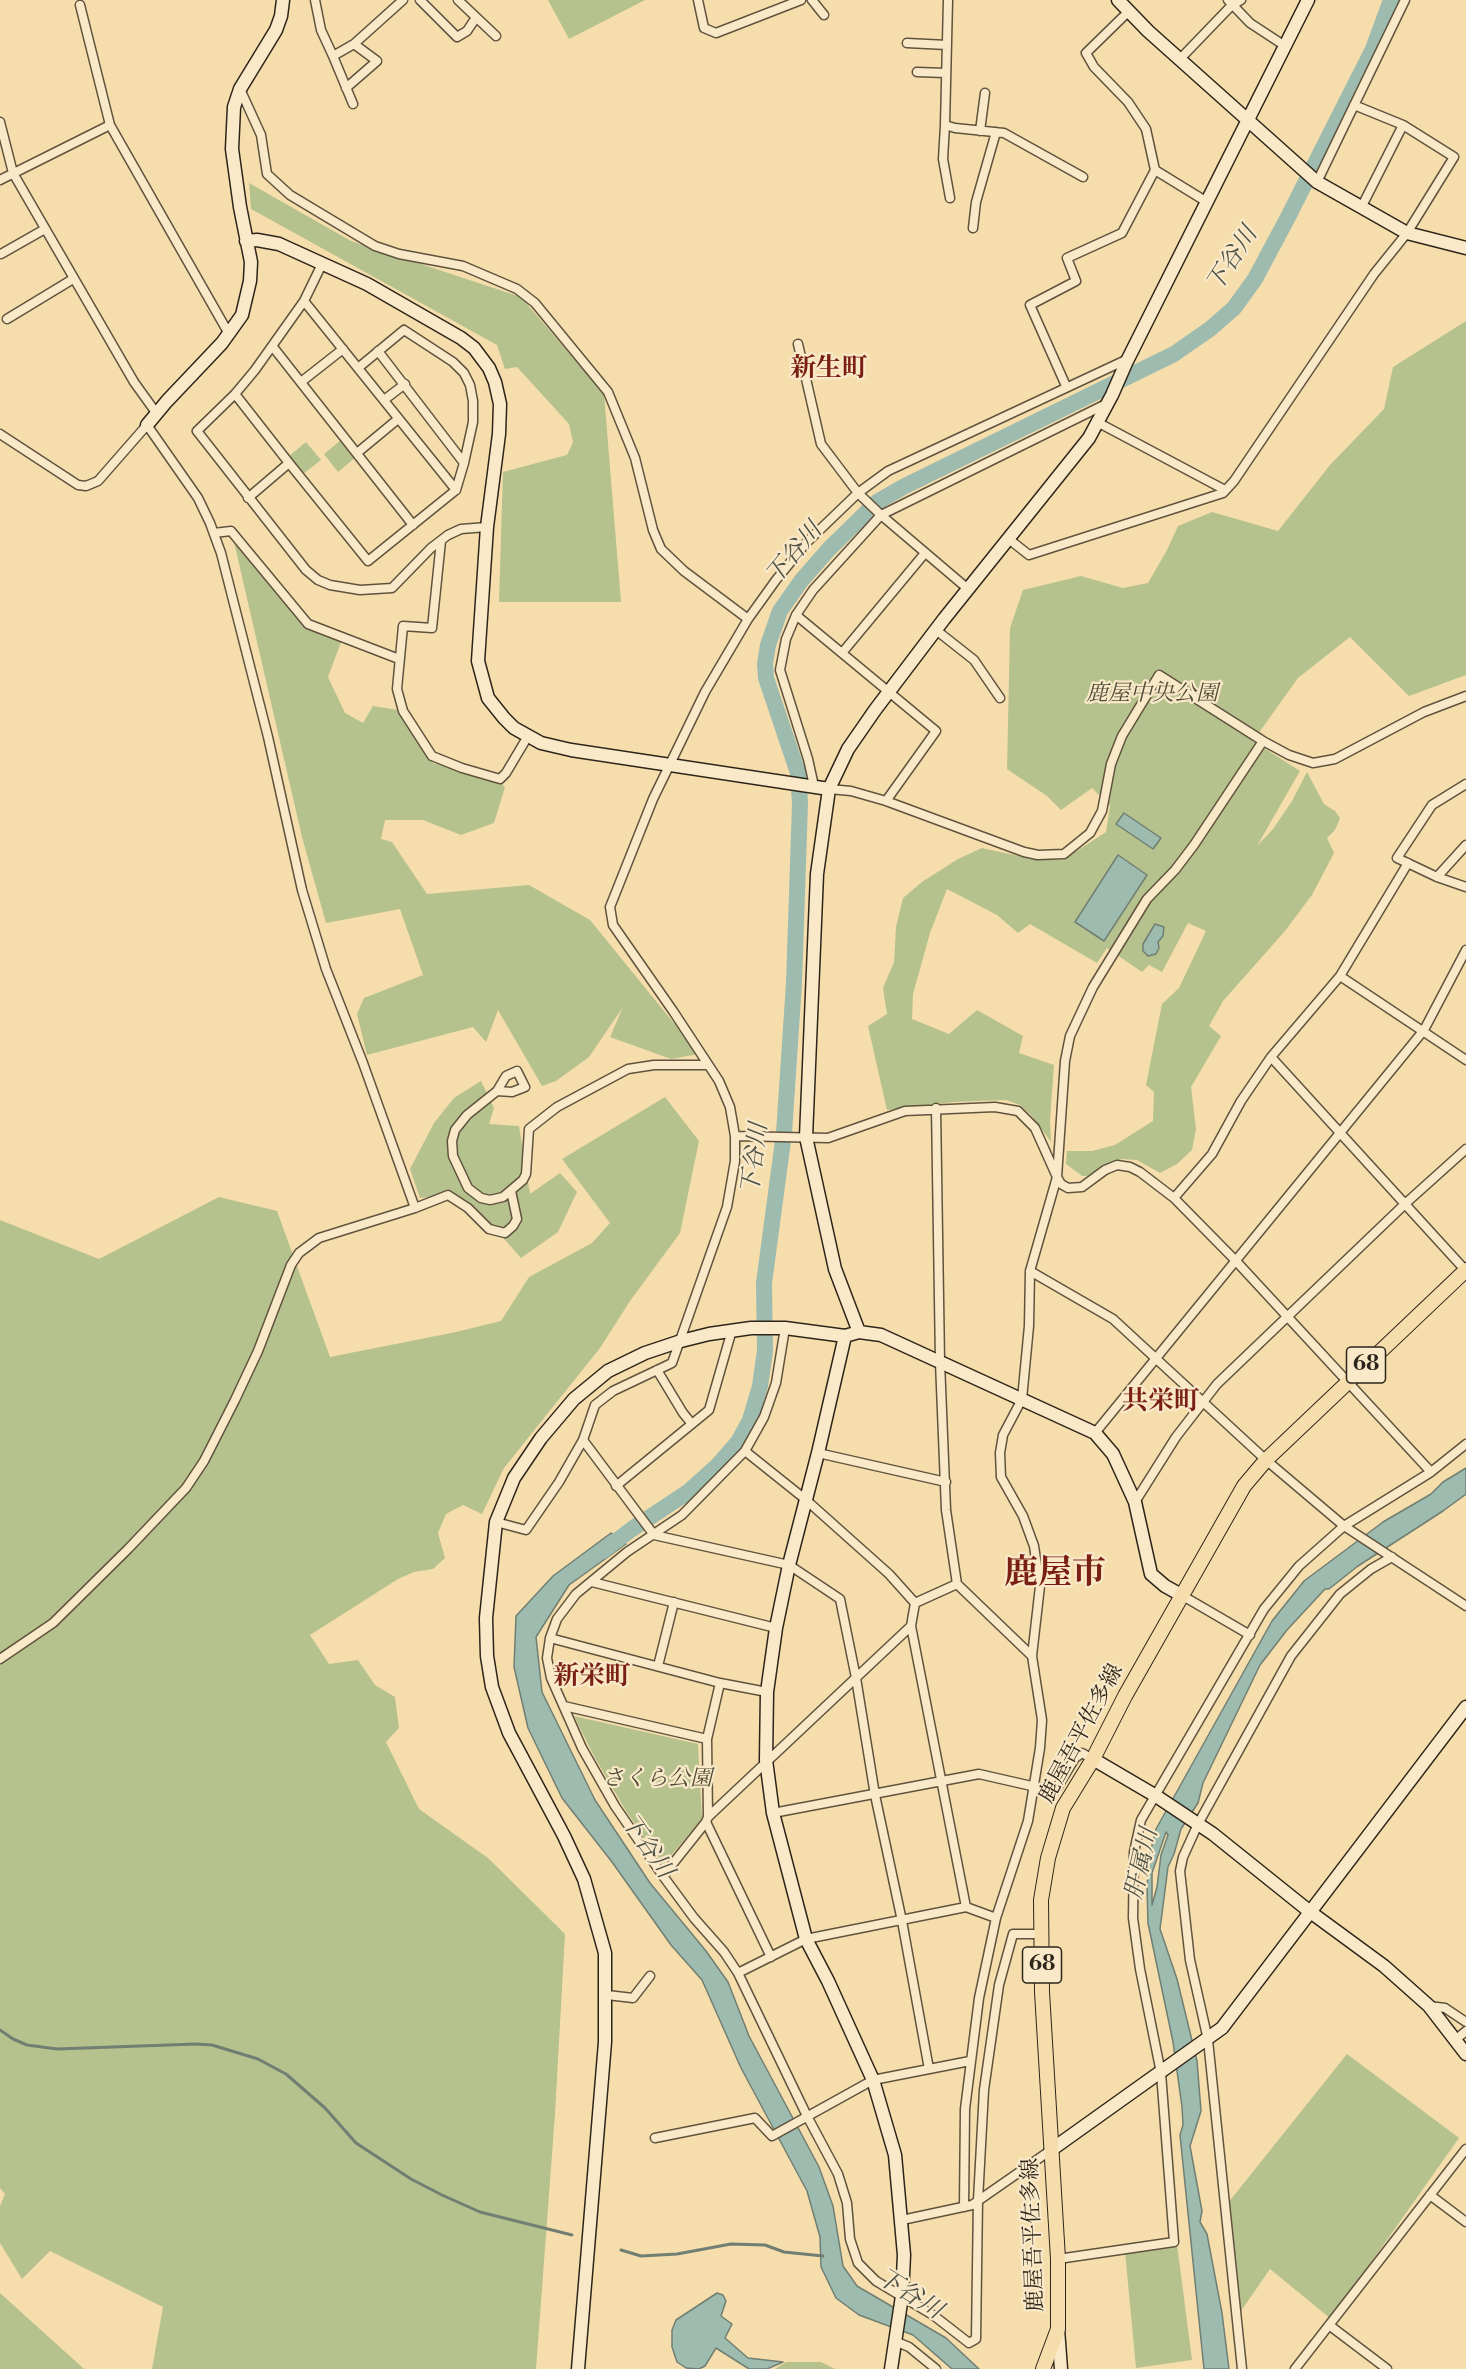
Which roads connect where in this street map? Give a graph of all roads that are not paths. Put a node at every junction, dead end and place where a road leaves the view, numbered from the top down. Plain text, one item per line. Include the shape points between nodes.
1 (283, 0) edge
2 (315, 0) edge
3 (403, 0) edge
4 (420, 0) edge
5 (458, 0) edge
6 (698, 0) edge
7 (801, 0) edge
8 (812, 0) edge
9 (948, 0) edge
10 (1240, 0) edge
11 (1308, 0) edge
12 (1405, 0) edge
13 (1230, 2) edge
14 (1125, 4) edge
15 (80, 5) dead end
16 (824, 15) dead end
17 (476, 19) junction
18 (496, 36) dead end
19 (907, 43) dead end
20 (354, 44) junction
21 (947, 45) junction
22 (1285, 46) junction
23 (333, 56) junction
24 (1180, 59) junction
25 (917, 72) dead end
26 (946, 73) junction
27 (346, 88) junction
28 (240, 89) junction
29 (985, 93) dead end
30 (353, 104) dead end
31 (1354, 105) junction
32 (1247, 120) junction
33 (0, 122) edge
34 (110, 124) junction
35 (945, 125) junction
36 (1402, 125) junction
37 (980, 131) junction
38 (996, 132) junction
39 (1155, 170) junction
40 (14, 173) junction
41 (1083, 177) dead end
42 (0, 180) edge
43 (1317, 182) junction
44 (950, 198) dead end
45 (1207, 202) junction
46 (1361, 208) junction
47 (973, 228) dead end
48 (45, 229) junction
49 (1407, 233) junction
50 (246, 241) junction
51 (1466, 248) edge
52 (1, 254) edge
53 (322, 264) junction
54 (73, 279) junction
55 (304, 301) junction
56 (7, 319) dead end
57 (229, 334) junction
58 (798, 344) dead end
59 (273, 347) junction
60 (343, 349) junction
61 (378, 351) junction
62 (1128, 361) junction
63 (358, 368) junction
64 (301, 382) junction
65 (405, 384) junction
66 (1066, 386) junction
67 (236, 394) junction
68 (1110, 399) junction
69 (384, 400) junction
70 (157, 414) junction
71 (398, 419) junction
72 (1097, 422) junction
73 (147, 425) junction
74 (0, 434) edge
75 (357, 453) junction
76 (289, 463) junction
77 (464, 463) junction
78 (456, 490) junction
79 (1225, 490) junction
80 (858, 493) junction
81 (248, 498) junction
82 (881, 515) junction
83 (413, 525) junction
84 (487, 527) junction
85 (214, 533) junction
86 (1010, 540) junction
87 (441, 541) junction
88 (925, 553) junction
89 (968, 589) junction
90 (796, 615) junction
91 (748, 619) junction
92 (936, 630) junction
93 (842, 653) junction
94 (399, 659) junction
95 (888, 692) junction
96 (1466, 696) edge
97 (1000, 698) dead end
98 (528, 736) junction
99 (1263, 741) junction
100 (668, 765) junction
101 (1466, 784) edge
102 (812, 785) junction
103 (829, 789) junction
104 (886, 801) junction
105 (1466, 846) edge
106 (1408, 863) junction
107 (1437, 877) junction
108 (1466, 887) edge
109 (1466, 950) edge
110 (1340, 976) junction
111 (1424, 1030) junction
112 (1271, 1057) junction
113 (1466, 1060) edge
114 (707, 1065) junction
115 (497, 1091) dead end
116 (936, 1108) junction
117 (1340, 1131) junction
118 (735, 1136) junction
119 (800, 1137) junction
120 (1466, 1149) edge
121 (1057, 1177) junction
122 (511, 1191) junction
123 (1174, 1198) junction
124 (1406, 1203) junction
125 (415, 1208) junction
126 (1236, 1260) junction
127 (1466, 1270) edge
128 (1030, 1271) junction
129 (1288, 1317) junction
130 (780, 1328) junction
131 (732, 1330) junction
132 (859, 1332) junction
133 (845, 1336) junction
134 (681, 1341) junction
135 (1155, 1360) junction
136 (940, 1362) junction
137 (657, 1370) junction
138 (1348, 1382) junction
139 (1022, 1399) junction
140 (1202, 1402) junction
141 (692, 1424) junction
142 (1095, 1433) junction
143 (583, 1440) junction
144 (1466, 1444) edge
145 (745, 1451) junction
146 (818, 1453) junction
147 (1266, 1460) junction
148 (1431, 1472) junction
149 (946, 1482) junction
150 (616, 1486) junction
151 (806, 1499) junction
152 (1135, 1502) junction
153 (496, 1522) junction
154 (1346, 1527) junction
155 (654, 1535) junction
156 (1388, 1555) junction
157 (789, 1565) junction
158 (592, 1582) junction
159 (957, 1584) junction
160 (1183, 1596) junction
161 (674, 1602) junction
162 (915, 1604) junction
163 (1466, 1606) edge
164 (911, 1626) junction
165 (776, 1628) junction
166 (1250, 1635) junction
167 (550, 1638) junction
168 (1032, 1656) junction
169 (0, 1659) edge
170 (658, 1666) junction
171 (856, 1678) junction
172 (720, 1683) junction
173 (767, 1692) junction
174 (564, 1706) junction
175 (1466, 1707) edge
176 (706, 1739) junction
177 (1093, 1759) junction
178 (766, 1760) junction
179 (942, 1780) junction
180 (1035, 1789) junction
181 (875, 1796) junction
182 (1156, 1796) junction
183 (773, 1813) junction
184 (707, 1819) junction
185 (1198, 1824) junction
186 (663, 1876) junction
187 (966, 1907) junction
188 (1309, 1911) junction
189 (996, 1918) junction
190 (902, 1921) junction
191 (1041, 1934) junction
192 (806, 1940) junction
193 (771, 1956) junction
194 (738, 1973) junction
195 (650, 1976) dead end
196 (607, 1995) junction
197 (1429, 2006) junction
198 (1466, 2022) edge
199 (1466, 2031) edge
200 (1455, 2040) junction
201 (1204, 2042) junction
202 (1466, 2054) edge
203 (970, 2061) junction
204 (930, 2069) junction
205 (1161, 2073) junction
206 (873, 2080) junction
207 (807, 2116) junction
208 (655, 2138) dead end
209 (1466, 2148) edge
210 (1051, 2150) junction
211 (1430, 2195) junction
212 (978, 2200) junction
213 (964, 2207) junction
214 (902, 2220) junction
215 (1466, 2222) edge
216 (1058, 2259) junction
217 (902, 2296) junction
218 (1329, 2325) junction
219 (1058, 2329) junction
220 (897, 2342) junction
221 (578, 2369) edge
222 (891, 2369) edge
223 (936, 2369) edge
224 (1043, 2369) edge
225 (1061, 2369) edge
226 (1242, 2369) edge
227 (1295, 2369) edge
228 (1387, 2369) edge

1 - 28 street via 276,30
2 - 23 street via 321,30
3 - 20 street
4 - 17 street via 457,37
5 - 17 street
6 - 7 street via 704,28 716,33
8 - 16 street
9 - 21 street
10 - 13 street
11 - 22 street
12 - 31 street
13 - 22 street via 1250,23
13 - 24 street
14 - 24 street
14 - 39 street via 1086,53 1146,129
15 - 34 street
17 - 18 street
19 - 21 street
20 - 23 street
20 - 27 street via 377,62
21 - 26 street
22 - 32 street
23 - 27 street
24 - 32 street
25 - 26 street
26 - 35 street
27 - 30 street
28 - 50 street via 234,107 232,150
28 - 91 street via 261,135 267,174 290,195 375,246 463,267 517,289 535,303 608,392 635,459 661,549
29 - 37 street
31 - 36 street
31 - 43 street
32 - 43 street
32 - 45 street
33 - 40 street
34 - 40 street
34 - 57 street
35 - 37 street
35 - 44 street via 943,159
36 - 46 street
36 - 49 street via 1454,157
37 - 38 street
38 - 41 street
38 - 47 street via 976,202
39 - 45 street
39 - 66 street via 1122,233 1067,258 1076,281 1030,305
40 - 42 street
40 - 48 street
43 - 46 street
45 - 62 street
46 - 49 street
48 - 52 street
48 - 54 street
49 - 51 street
49 - 79 street via 1374,274
50 - 53 street via 279,244
50 - 57 street via 251,262 249,281 242,315
53 - 55 street
53 - 84 street via 367,284 461,338 483,358 500,404
54 - 56 street
54 - 70 street
55 - 59 street
55 - 60 street
57 - 70 street
58 - 80 street via 821,444
59 - 64 street
59 - 67 street
60 - 63 street
60 - 64 street
61 - 63 street
61 - 65 street
61 - 77 street via 404,330 464,373 473,401 473,422
62 - 66 street
62 - 68 street
63 - 69 street
64 - 75 street
65 - 69 street
65 - 77 street
66 - 80 street via 888,471
67 - 76 street
67 - 81 street via 197,431
68 - 72 street
68 - 82 street
69 - 71 street
70 - 73 street
71 - 75 street
71 - 78 street
72 - 79 street
72 - 86 street via 1089,438
73 - 74 street via 98,481 86,486 78,485
73 - 85 street via 198,498
75 - 83 street
76 - 81 street
76 - 83 street via 368,561
77 - 78 street
78 - 83 street
79 - 86 street via 1029,555
80 - 82 street
80 - 91 street via 806,543
81 - 87 street via 306,570 318,580 336,586 376,591 392,588
82 - 88 street
82 - 90 street via 813,590
84 - 87 street via 461,529
84 - 98 street via 478,661 488,698 504,718
85 - 94 street via 231,531 308,624
85 - 125 street via 268,737 302,890 326,969
86 - 89 street
87 - 94 street via 432,628 403,626
88 - 89 street
88 - 93 street
89 - 92 street
90 - 93 street
90 - 102 street via 780,670 808,759
91 - 100 street
92 - 95 street
92 - 97 street via 974,660
93 - 95 street
94 - 98 street via 397,688 404,711 432,756 500,779
95 - 103 street via 848,749
95 - 104 street via 936,731
96 - 99 street via 1424,712 1335,759 1313,763
98 - 100 street via 571,750
99 - 104 street via 1159,675 1122,736 1094,826 1064,854 1024,852
99 - 121 street via 1194,845 1147,899 1093,987 1071,1036 1065,1061
100 - 102 street
100 - 114 street via 610,907 613,925
101 - 106 street via 1432,805 1397,858
102 - 103 street
103 - 104 street
103 - 119 street via 817,874
105 - 107 street
106 - 107 street
106 - 110 street
107 - 108 street
109 - 111 street
110 - 111 street
110 - 112 street
111 - 113 street
111 - 117 street
112 - 117 street
112 - 123 street via 1212,1154
114 - 118 street via 730,1107
114 - 122 street via 628,1069 557,1107 529,1128 526,1174
115 - 122 street via 455,1130 453,1156 468,1188 481,1198 503,1197
116 - 119 street via 905,1111 828,1138
116 - 121 street via 995,1107 1018,1111 1035,1128
116 - 136 street
117 - 124 street
117 - 126 street
118 - 119 street
118 - 134 street via 727,1207
119 - 132 street via 835,1269
120 - 124 street
121 - 123 street via 1068,1188 1082,1187 1105,1170 1117,1165 1130,1167
121 - 128 street
122 - 125 street via 517,1219 505,1233 489,1229 448,1195
123 - 126 street
124 - 127 street
124 - 129 street
125 - 169 street via 318,1238 299,1253 235,1400 186,1488 53,1623
126 - 129 street
126 - 135 street
127 - 138 main road, 鹿屋吾平佐多線 / 68
128 - 135 street via 1113,1319
128 - 139 street
129 - 138 street
129 - 140 street
130 - 131 street
130 - 133 street
130 - 145 street via 776,1383 764,1417
131 - 134 street
131 - 141 street via 709,1410
132 - 133 street
132 - 136 street via 896,1340
133 - 146 street
134 - 137 street via 672,1363
134 - 153 street via 608,1371 574,1399 525,1459
135 - 140 street
135 - 142 street
136 - 139 street
136 - 149 street
137 - 141 street
137 - 143 street via 595,1405
138 - 147 main road, 鹿屋吾平佐多線 / 68
138 - 148 street
139 - 142 street
139 - 168 street via 1003,1435 1000,1453 1001,1478 1023,1516 1034,1546 1040,1586
140 - 147 street
140 - 152 street
141 - 150 street
142 - 152 street via 1113,1454
143 - 150 street
143 - 153 street via 526,1530
144 - 148 street
145 - 151 street
145 - 155 street via 682,1515
146 - 149 street
146 - 151 street
147 - 154 street
147 - 160 main road, 鹿屋吾平佐多線 / 68 via 1244,1486
148 - 154 street
149 - 159 street via 949,1540
150 - 155 street
151 - 157 street
151 - 162 street via 889,1574
152 - 160 street via 1151,1574
153 - 196 street via 486,1617 486,1656 492,1687 509,1733 584,1880 605,1953
154 - 156 street
154 - 166 street via 1299,1566 1264,1609
155 - 157 street
155 - 158 street
156 - 163 street
156 - 185 street via 1340,1594 1298,1647
157 - 165 street
157 - 171 street via 840,1599
158 - 161 street
158 - 167 street via 576,1594 557,1619
159 - 162 street
159 - 168 street
160 - 166 street
160 - 177 main road, 鹿屋吾平佐多線 / 68
161 - 165 street
161 - 170 street
162 - 164 street
164 - 171 street
164 - 179 street
165 - 173 street
166 - 182 street
167 - 170 street
167 - 174 street via 547,1658 551,1678
168 - 180 street via 1042,1720
170 - 172 street
171 - 178 street
171 - 181 street
172 - 173 street
172 - 176 street
173 - 178 street
174 - 176 street
174 - 186 street via 582,1748 615,1806
175 - 188 street
176 - 184 street
177 - 180 street via 1082,1754 1075,1758 1057,1788
177 - 182 street
177 - 191 main road, 鹿屋吾平佐多線 / 68 via 1063,1808 1048,1858 1041,1900
178 - 183 street
178 - 184 street
179 - 180 street via 979,1774
179 - 181 street
179 - 187 street
180 - 189 street
181 - 183 street
181 - 190 street
182 - 185 street
182 - 205 street via 1142,1820 1132,1884 1140,1969
183 - 192 street
184 - 186 street
184 - 193 street
185 - 188 street
185 - 201 street via 1180,1871
186 - 194 street
187 - 189 street
187 - 190 street
188 - 197 street via 1384,1966
188 - 201 street via 1247,1997 1222,2028
189 - 203 street
190 - 192 street
190 - 204 street
191 - 210 main road, 鹿屋吾平佐多線 / 68
191 - 212 street via 1013,1934 999,1985 984,2090
192 - 193 street
192 - 206 street
193 - 194 street
194 - 207 street
195 - 196 street via 633,1998
196 - 221 street
197 - 198 street via 1445,2008
197 - 200 street
199 - 200 street
200 - 202 street
201 - 205 street
201 - 226 street
203 - 204 street
203 - 213 street via 965,2109
204 - 206 street
205 - 210 street
205 - 216 street via 1174,2242
206 - 207 street
206 - 214 street via 895,2155
207 - 208 street via 771,2136 755,2118
207 - 217 street via 838,2174 858,2264 876,2281
209 - 211 street
210 - 212 street
210 - 216 main road, 鹿屋吾平佐多線 / 68
211 - 215 street
211 - 218 street
212 - 213 street
212 - 217 street via 976,2339 969,2343 933,2314
213 - 214 street
214 - 217 street
216 - 219 main road, 鹿屋吾平佐多線 / 68
217 - 220 street
218 - 227 street
218 - 228 street
219 - 224 main road, 鹿屋吾平佐多線 / 68
219 - 225 street
220 - 222 street
220 - 223 street

